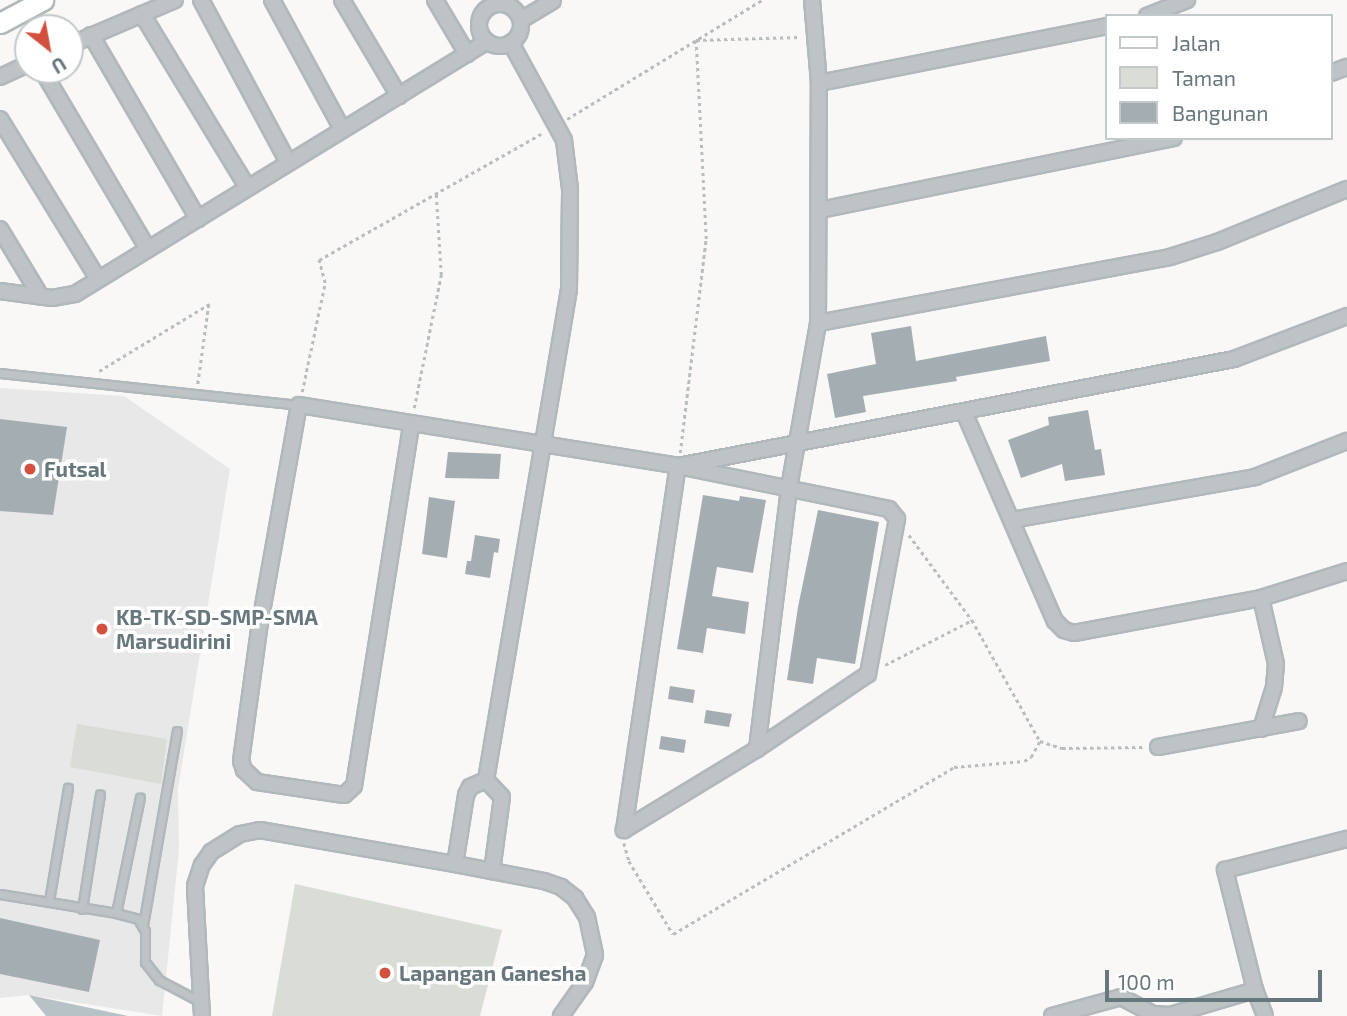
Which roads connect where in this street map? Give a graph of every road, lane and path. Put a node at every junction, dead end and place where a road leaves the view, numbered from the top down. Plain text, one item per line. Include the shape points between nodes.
1 (40, 0) edge
2 (176, 0) edge
3 (201, 0) edge
4 (272, 0) edge
5 (342, 0) edge
6 (435, 0) edge
7 (553, 0) edge
8 (762, 0) edge
9 (811, 0) edge
10 (1187, 0) edge
11 (487, 4) edge
12 (142, 14) junction
13 (1152, 14) edge
14 (521, 20) junction
15 (0, 23) edge
16 (1106, 26) edge
17 (91, 35) junction
18 (815, 37) junction
19 (84, 38) edge
20 (696, 40) junction
21 (486, 41) junction
22 (511, 43) junction
23 (467, 54) junction
24 (819, 83) junction
25 (50, 84) edge
26 (399, 96) junction
27 (0, 119) edge
28 (558, 125) junction
29 (342, 129) junction
30 (1164, 140) edge
31 (288, 162) junction
32 (247, 187) junction
33 (1347, 190) edge
34 (436, 194) junction
35 (820, 210) junction
36 (198, 219) junction
37 (0, 229) edge
38 (148, 249) junction
39 (98, 279) junction
40 (0, 291) edge
41 (41, 297) junction
42 (1347, 316) edge
43 (818, 323) junction
44 (0, 373) edge
45 (82, 381) junction
46 (196, 395) junction
47 (299, 405) junction
48 (964, 412) junction
49 (411, 426) junction
50 (1347, 441) edge
51 (798, 442) junction
52 (544, 445) junction
53 (678, 466) junction
54 (789, 488) junction
55 (897, 519) junction
56 (1012, 520) junction
57 (1347, 570) edge
58 (1261, 598) junction
59 (972, 620) junction
60 (868, 674) junction
61 (1299, 721) dead end
62 (1261, 729) junction
63 (177, 731) dead end
64 (1040, 741) junction
65 (1158, 747) joint
66 (757, 749) junction
67 (486, 780) junction
68 (68, 788) dead end
69 (100, 794) dead end
70 (140, 797) dead end
71 (624, 830) junction
72 (1347, 839) edge
73 (455, 864) junction
74 (492, 871) junction
75 (0, 894) edge
76 (48, 901) junction
77 (82, 908) junction
78 (116, 913) junction
79 (143, 925) junction
80 (1255, 990) junction
81 (202, 1009) edge
82 (561, 1016) edge
83 (1052, 1016) edge
84 (1265, 1016) edge

1 - 15 street
2 - 12 street
3 - 31 street
4 - 29 street
5 - 26 street
6 - 23 street
7 - 14 street
8 - 20 path
9 - 18 street
10 - 13 street
11 - 14 street via 508,6
11 - 21 street via 479,24
12 - 17 street
12 - 32 street
14 - 22 street via 520,33
16 - 24 street
17 - 19 street
17 - 36 street
18 - 20 path
18 - 24 street
20 - 28 path
20 - 53 path via 706,239
21 - 22 street via 498,47
21 - 23 street
22 - 28 street
23 - 26 street
24 - 35 street
25 - 38 street
26 - 29 street
27 - 39 street
28 - 34 path
28 - 52 street via 570,189 569,289
29 - 31 street
30 - 35 street
31 - 32 street
32 - 36 street
33 - 43 street via 1170,257
34 - 47 path via 319,260 325,283
34 - 49 path via 441,275
35 - 43 street
36 - 38 street
37 - 41 street
38 - 39 street
39 - 41 street via 75,293
40 - 41 street
42 - 48 street via 1234,359
43 - 51 street
44 - 45 lane
45 - 46 lane
45 - 46 path via 209,304
46 - 47 lane
47 - 49 street
47 - 49 street via 241,761 248,776 268,785 344,795 354,786
48 - 51 street
48 - 56 street
49 - 52 street
50 - 56 street via 1255,477
51 - 53 street
51 - 54 street
52 - 53 street
52 - 67 street
53 - 54 street
53 - 71 street
54 - 55 street via 889,509
54 - 66 street
55 - 59 path
55 - 60 street
56 - 58 street via 1055,621 1074,633
57 - 58 street
58 - 62 street via 1276,664
59 - 60 path
59 - 64 path
60 - 66 street
61 - 62 street
62 - 65 street
63 - 79 lane
64 - 65 path via 1062,748
64 - 71 path via 1024,761 954,767 673,934 629,861
66 - 71 street
67 - 73 street via 470,787 466,795
67 - 74 street via 502,797
68 - 76 lane
69 - 77 lane
70 - 78 lane
72 - 80 street via 1225,870
73 - 74 street
73 - 81 street via 278,831 240,834 223,843 202,865 195,886
74 - 82 street via 561,887 587,917 594,946 592,968
75 - 76 lane
76 - 77 lane
77 - 78 lane
78 - 79 lane
79 - 81 lane via 145,962 159,979
80 - 83 street via 1170,1015 1153,1014 1121,997
80 - 84 street

